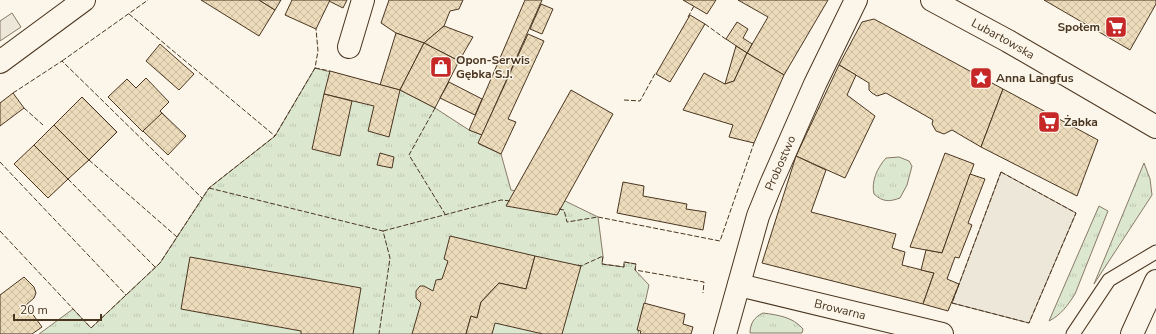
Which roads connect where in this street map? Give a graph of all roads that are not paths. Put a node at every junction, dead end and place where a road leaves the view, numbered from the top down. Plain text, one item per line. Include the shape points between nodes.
1 (363, 0) edge
2 (856, 0) edge
3 (932, 0) edge
4 (80, 1) edge
5 (349, 47) dead end
6 (0, 62) edge
7 (1156, 127) edge
8 (1156, 252) edge
9 (1156, 281) edge
10 (739, 285) junction
11 (725, 334) edge
12 (942, 334) edge
13 (1073, 334) edge
14 (1132, 334) edge

1 - 5 street
2 - 10 street, Probostwo via 771,184 758,216
3 - 7 street, Lubartowska
4 - 6 street
8 - 13 lane via 1109,280
9 - 14 street
10 - 11 street, Probostwo
10 - 12 street, Browarna

